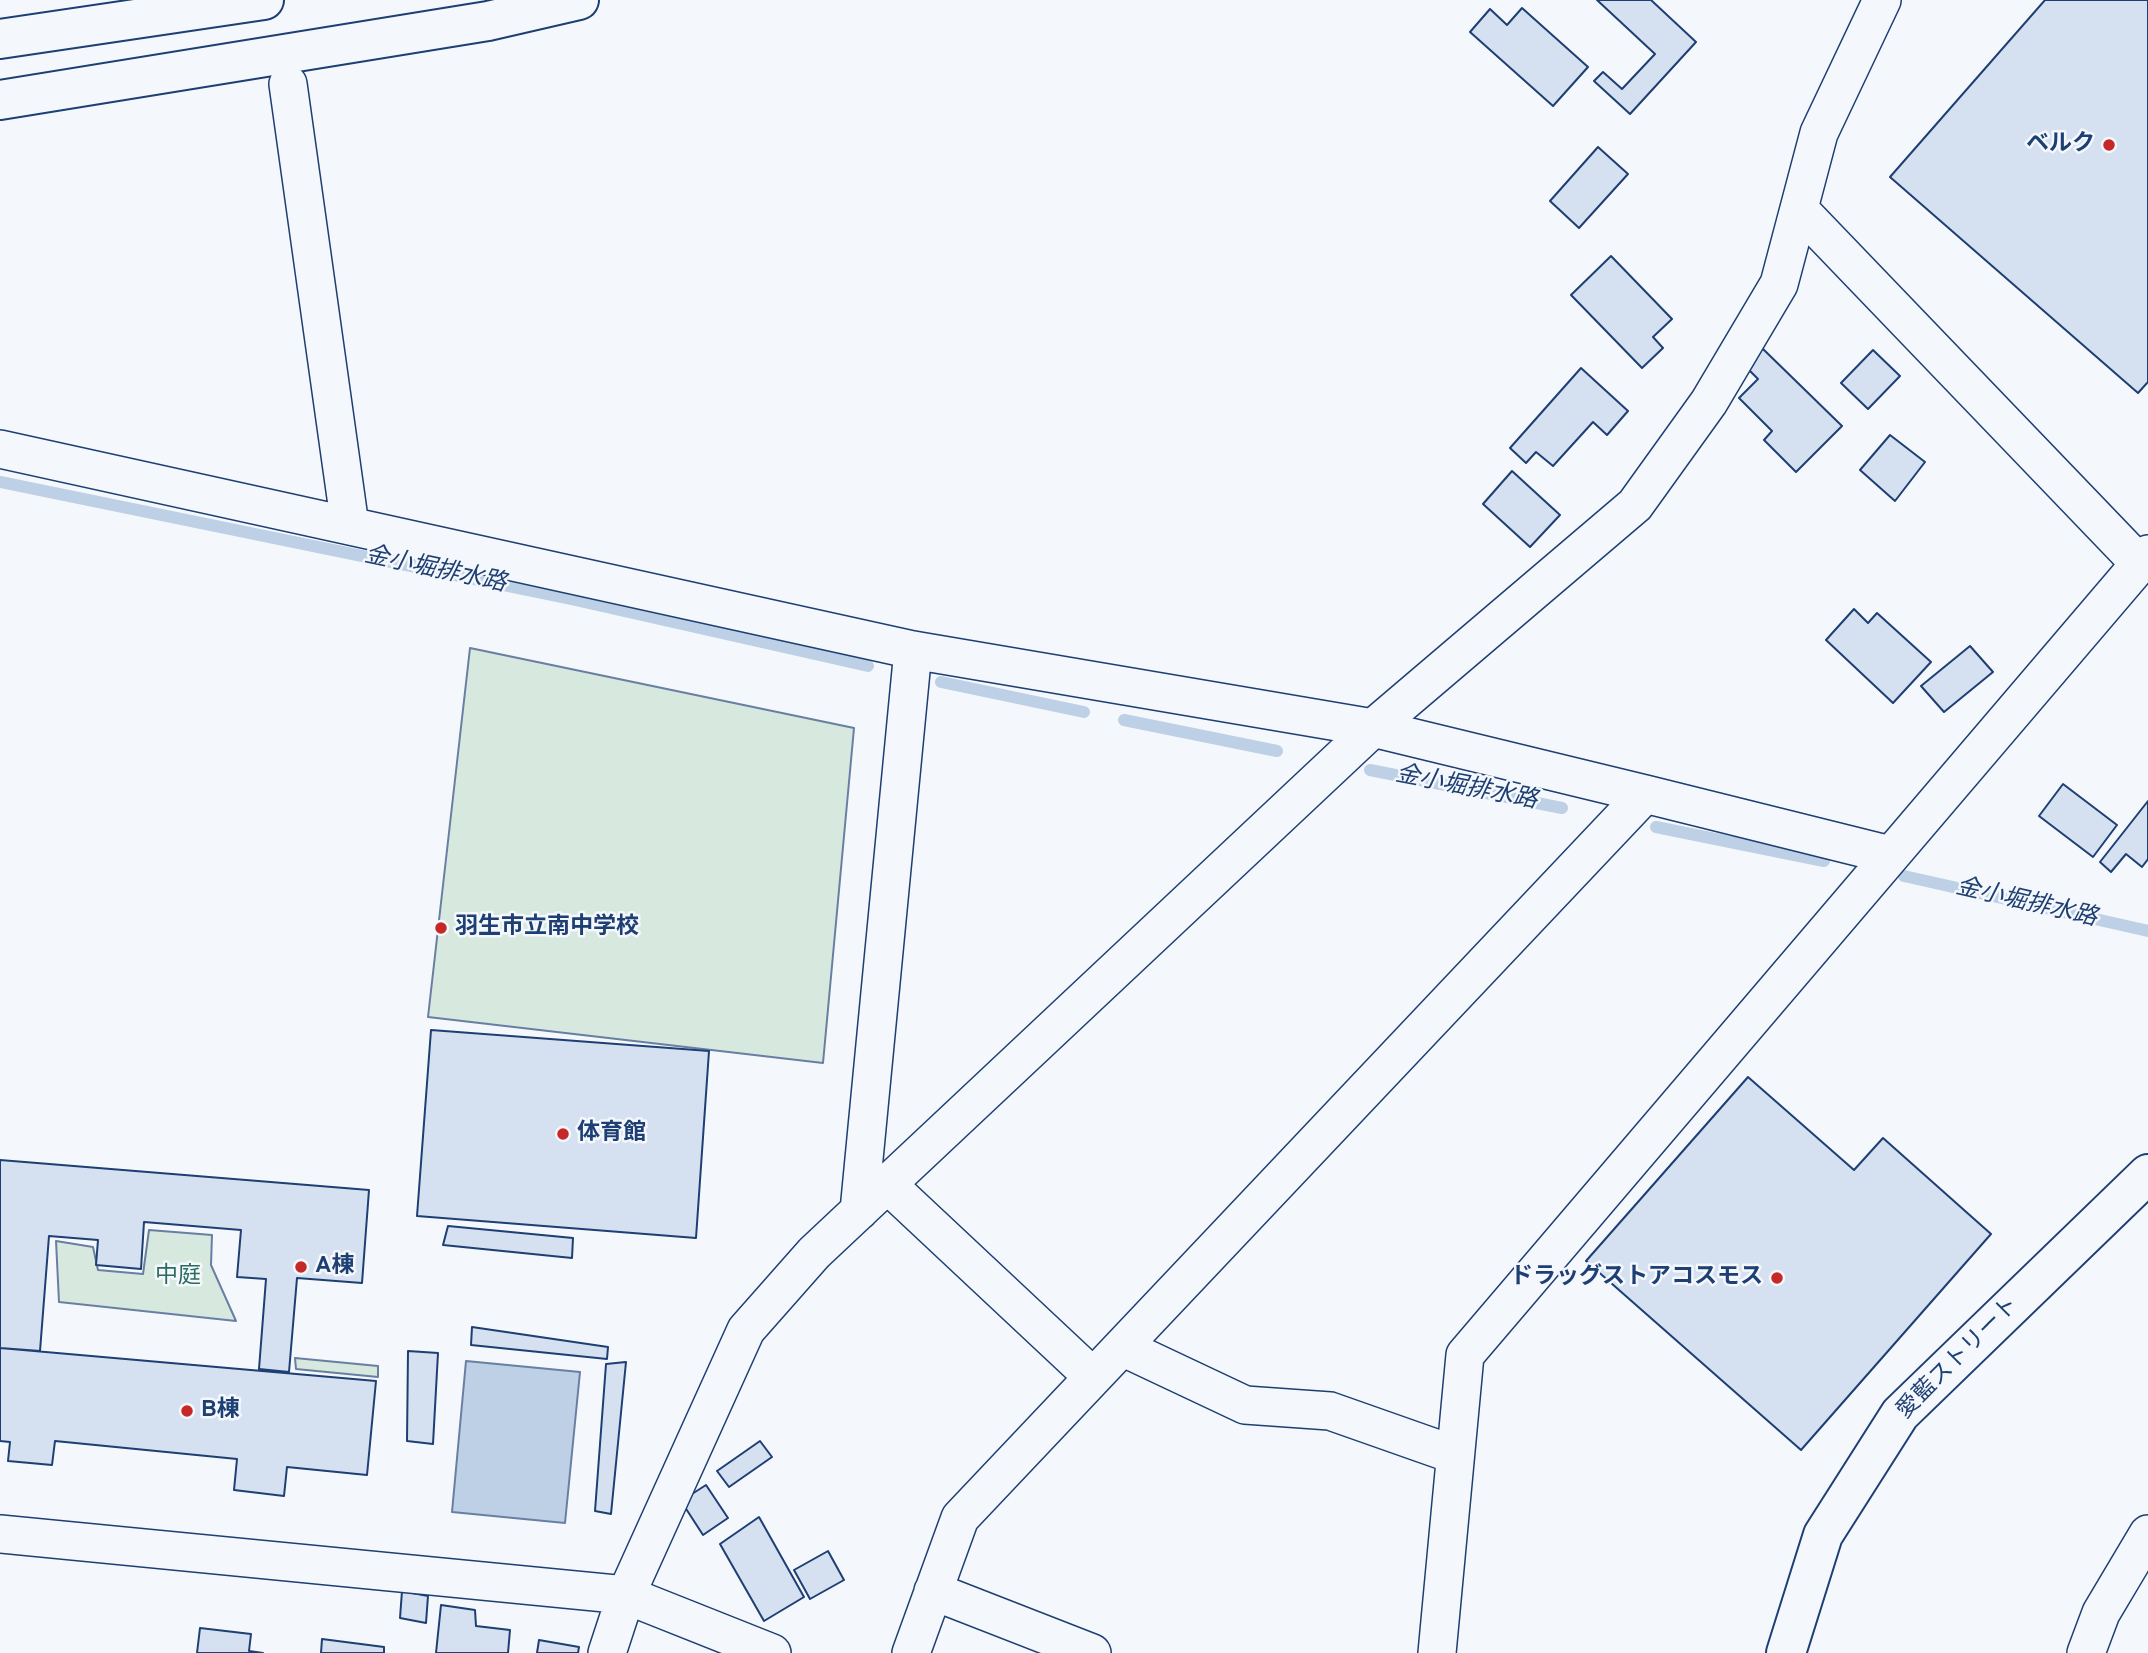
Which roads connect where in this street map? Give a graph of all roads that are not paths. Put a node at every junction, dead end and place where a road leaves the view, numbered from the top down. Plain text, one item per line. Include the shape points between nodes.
1 (264, 0) edge
2 (579, 0) edge
3 (1882, 0) edge
4 (0, 39) edge
5 (288, 84) dead end
6 (0, 100) edge
7 (1799, 209) junction
8 (0, 449) edge
9 (350, 526) junction
10 (2144, 559) edge
11 (913, 650) junction
12 (1373, 729) junction
13 (1645, 794) junction
14 (1890, 855) junction
15 (2148, 1174) edge
16 (887, 1184) junction
17 (859, 1211) junction
18 (1122, 1347) junction
19 (1093, 1377) junction
20 (1455, 1455) junction
21 (0, 1534) edge
22 (2148, 1534) edge
23 (933, 1591) junction
24 (626, 1595) junction
25 (607, 1653) edge
26 (772, 1653) edge
27 (911, 1653) edge
28 (1092, 1653) edge
29 (1437, 1653) edge
30 (1786, 1653) edge
31 (2086, 1653) edge

1 - 4 main road
2 - 6 main road via 488,21
3 - 7 street via 1819,133
5 - 9 street
7 - 10 street
7 - 12 street via 1779,284 1709,402 1635,505
8 - 9 street
9 - 11 street
10 - 14 street
11 - 12 street
11 - 17 street
12 - 13 street
12 - 16 street
13 - 14 street
13 - 18 street
14 - 20 street via 1465,1355
15 - 30 main road, 愛藍ストリート via 1900,1414 1823,1535
16 - 17 street
16 - 19 street
17 - 24 street via 814,1253 747,1330
18 - 19 street
18 - 20 street via 1245,1405 1330,1411
19 - 23 street via 960,1518
20 - 29 street
21 - 24 street
22 - 31 street via 2101,1613
23 - 27 street
23 - 28 street
24 - 25 street
24 - 26 street

